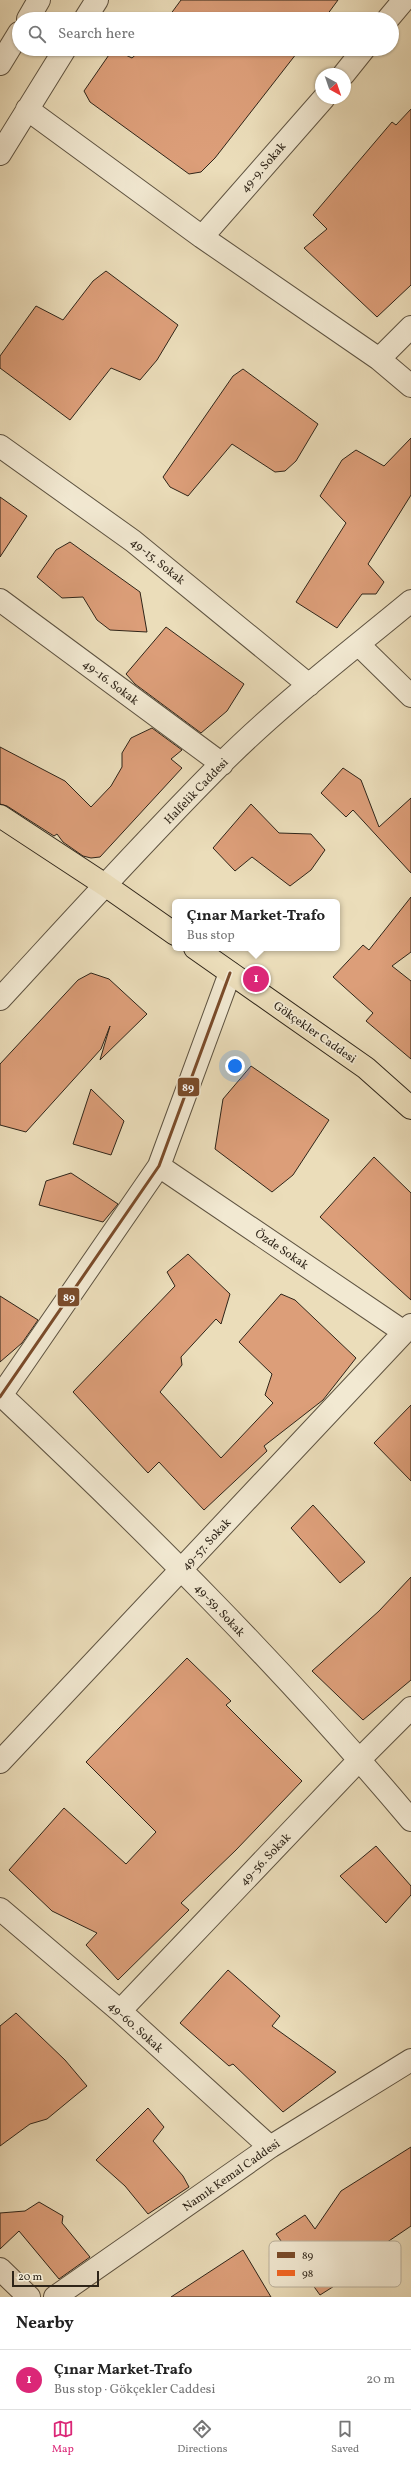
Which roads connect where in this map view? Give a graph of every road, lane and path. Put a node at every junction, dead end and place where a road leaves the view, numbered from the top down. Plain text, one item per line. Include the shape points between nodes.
1 (39, 0) edge
2 (97, 0) edge
3 (404, 0) edge
4 (32, 12) edge
5 (89, 12) edge
6 (394, 12) edge
7 (12, 44) edge
8 (60, 56) edge
9 (358, 56) edge
10 (0, 64) edge
11 (349, 68) edge
12 (319, 104) edge
13 (27, 108) junction
14 (0, 154) edge
15 (202, 237) junction
16 (411, 327) edge
17 (379, 359) junction
18 (411, 386) edge
19 (0, 446) edge
20 (0, 600) edge
21 (411, 601) edge
22 (358, 645) junction
23 (309, 685) junction
24 (411, 696) edge
25 (222, 764) junction
26 (0, 816) edge
27 (105, 885) junction
28 (172, 932) edge
29 (198, 951) edge
30 (230, 973) junction
31 (0, 999) edge
32 (411, 1108) edge
33 (159, 1166) junction
34 (408, 1329) edge
35 (0, 1396) edge
36 (182, 1570) junction
37 (411, 1708) edge
38 (360, 1759) junction
39 (0, 1762) edge
40 (411, 1820) edge
41 (0, 1908) edge
42 (120, 2011) junction
43 (411, 2060) edge
44 (270, 2147) junction
45 (0, 2269) edge
46 (29, 2297) edge
47 (56, 2297) edge

1 - 4 street
2 - 5 street
3 - 6 street
7 - 10 street
8 - 13 street
9 - 11 street
12 - 15 street, 49-9. Sokak
13 - 14 street
13 - 15 street
15 - 17 street
16 - 17 street
17 - 18 street
19 - 23 street, 49-15. Sokak via 133,541
20 - 25 street, 49-16. Sokak
21 - 22 street, Halfelik Caddesi
22 - 23 street, Halfelik Caddesi
22 - 24 street
23 - 25 street, Halfelik Caddesi
25 - 27 street, Halfelik Caddesi
26 - 27 main road
27 - 28 main road
27 - 31 street, Halfelik Caddesi
29 - 30 main road, Gökçekler Caddesi
30 - 32 main road, Gökçekler Caddesi via 366,1068
30 - 33 street
33 - 34 street, Özde Sokak
33 - 35 street
34 - 36 street, 49-57. Sokak
35 - 36 street, 49-59. Sokak
36 - 38 street, 49-59. Sokak
36 - 39 street, 49-57. Sokak
37 - 38 street, 49-56. Sokak
38 - 40 street, 49-59. Sokak
38 - 42 street, 49-56. Sokak
41 - 42 street, 49-60. Sokak
42 - 44 street, 49-60. Sokak
43 - 44 street, Namık Kemal Caddesi
44 - 47 street, Namık Kemal Caddesi
45 - 46 street

